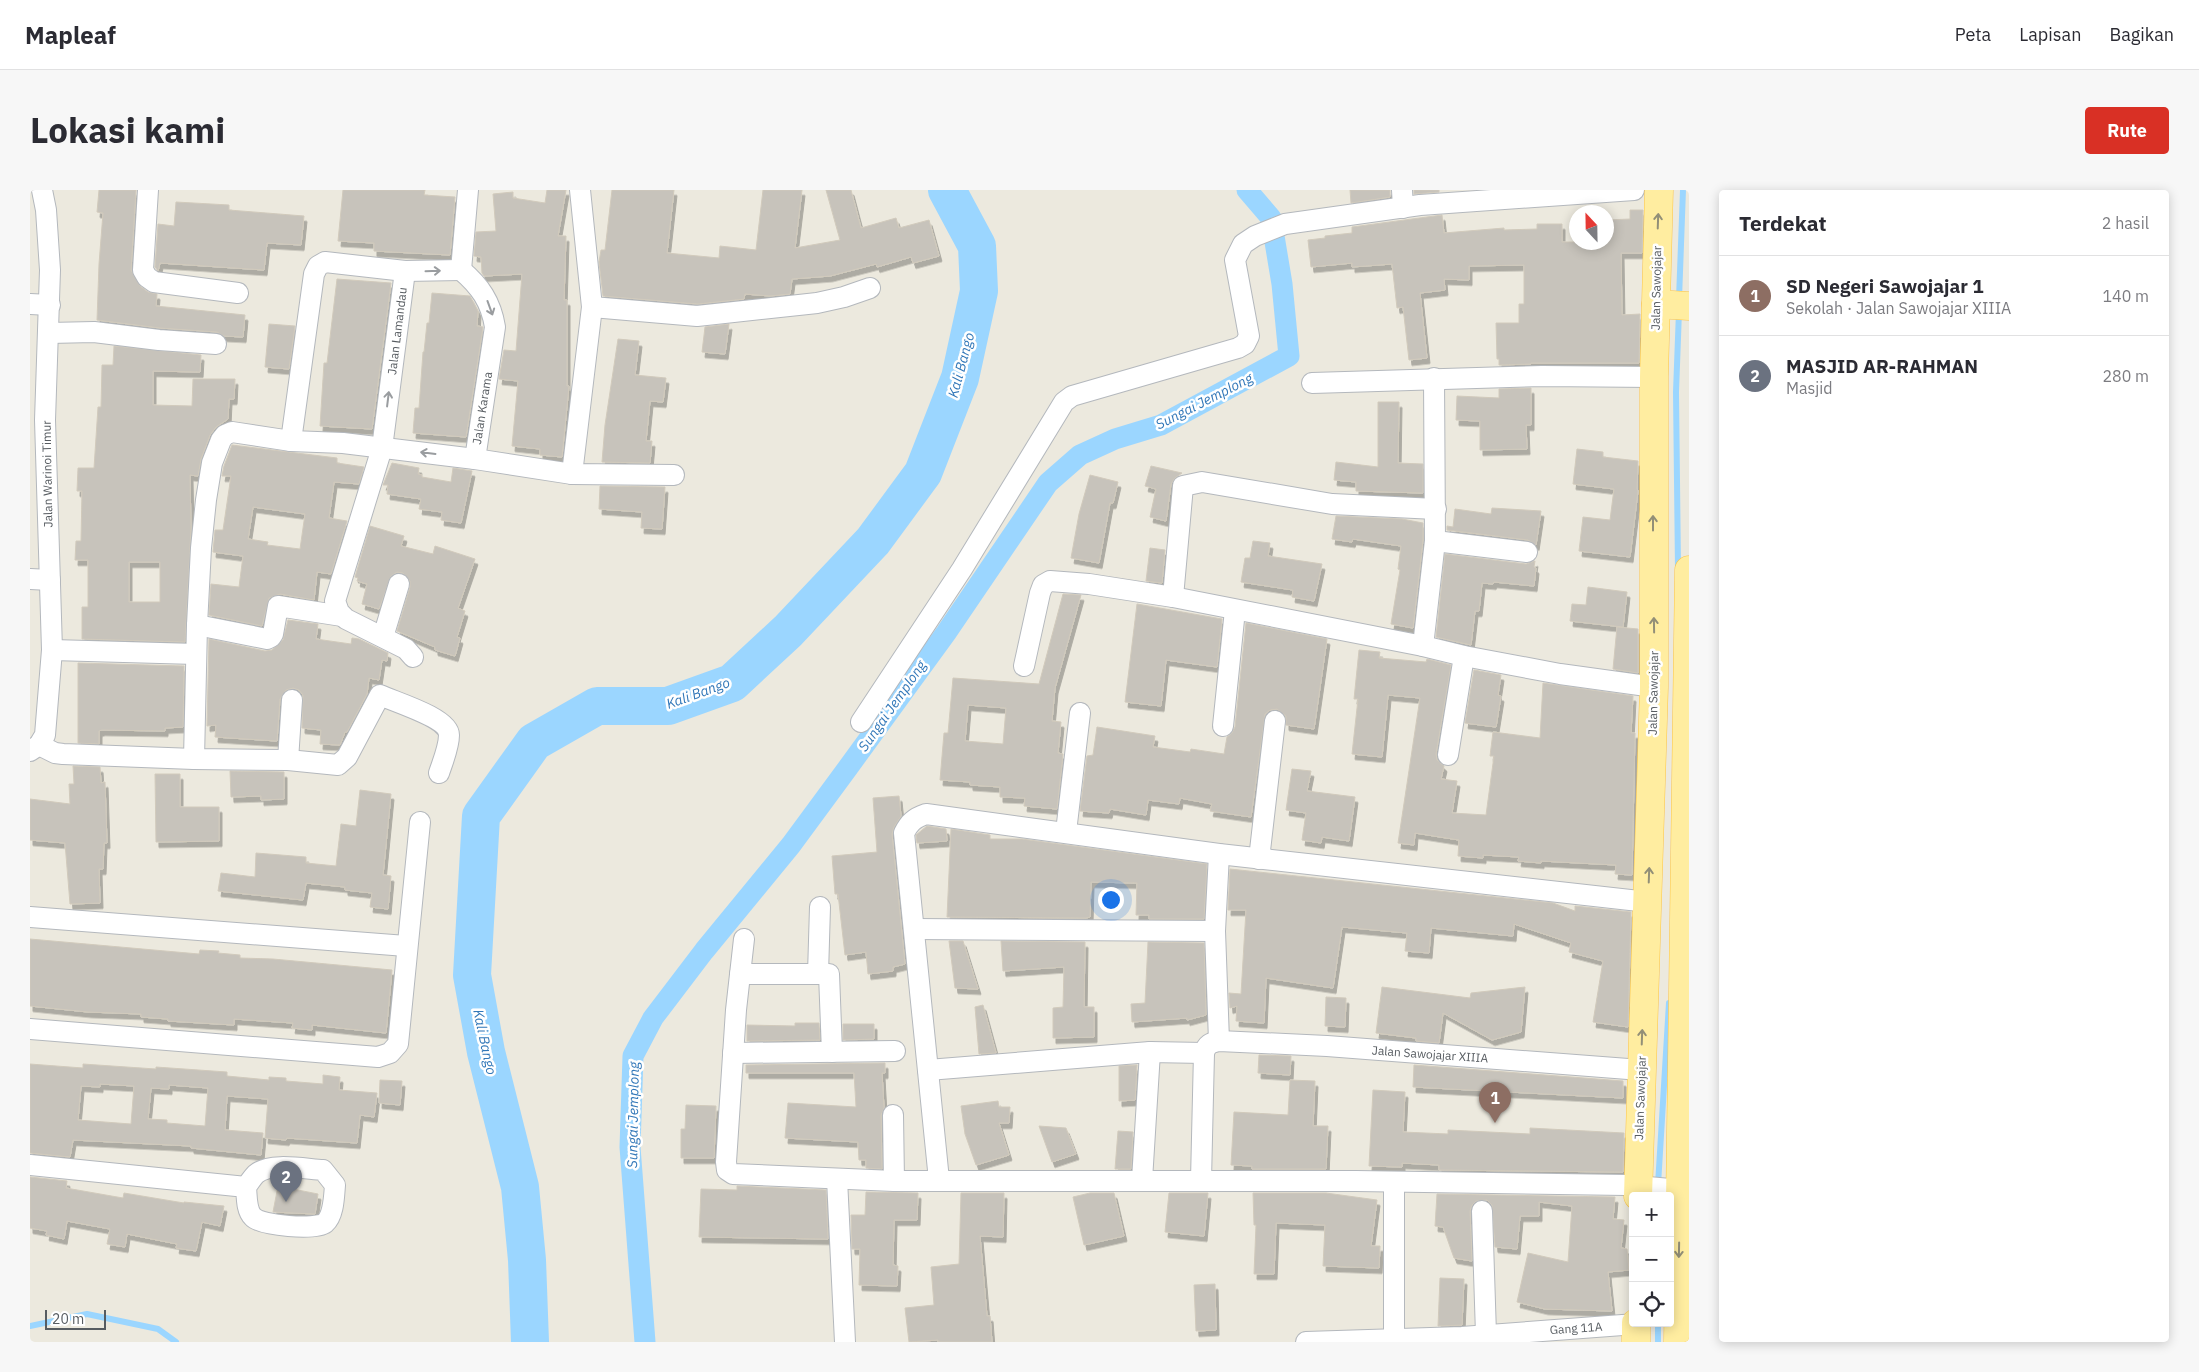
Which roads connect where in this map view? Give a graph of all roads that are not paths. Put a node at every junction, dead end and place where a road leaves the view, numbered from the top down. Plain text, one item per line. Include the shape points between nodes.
1 (42, 190) edge
2 (148, 190) edge
3 (468, 190) edge
4 (580, 190) edge
5 (1634, 190) edge
6 (1659, 190) edge
7 (1569, 192) edge
8 (1403, 199) edge
9 (461, 270) junction
10 (405, 271) junction
11 (870, 288) dead end
12 (238, 293) dead end
13 (40, 304) edge
14 (1675, 305) edge
15 (592, 307) junction
16 (49, 333) junction
17 (216, 344) dead end
18 (1654, 377) junction
19 (1434, 378) junction
20 (1312, 384) dead end
21 (38, 420) edge
22 (291, 441) junction
23 (382, 448) junction
24 (475, 459) junction
25 (572, 474) junction
26 (674, 475) dead end
27 (1436, 510) junction
28 (1435, 541) junction
29 (1527, 552) dead end
30 (1689, 570) edge
31 (40, 579) edge
32 (399, 584) dead end
33 (1173, 597) junction
34 (1235, 610) junction
35 (342, 616) junction
36 (197, 625) junction
37 (383, 637) junction
38 (1423, 646) junction
39 (52, 650) junction
40 (196, 654) junction
41 (1464, 656) junction
42 (412, 657) dead end
43 (1024, 666) dead end
44 (1654, 687) junction
45 (292, 700) dead end
46 (1080, 714) dead end
47 (1275, 721) dead end
48 (861, 722) dead end
49 (1223, 726) dead end
50 (35, 748) edge
51 (1448, 755) dead end
52 (194, 759) junction
53 (288, 760) junction
54 (440, 773) dead end
55 (420, 822) dead end
56 (1066, 832) junction
57 (1219, 854) junction
58 (1259, 858) junction
59 (1648, 902) junction
60 (820, 907) dead end
61 (30, 917) edge
62 (915, 929) junction
63 (1215, 931) junction
64 (744, 939) dead end
65 (406, 946) junction
66 (740, 974) junction
67 (818, 974) junction
68 (30, 1029) edge
69 (1212, 1047) junction
70 (895, 1051) dead end
71 (832, 1052) junction
72 (1150, 1052) junction
73 (733, 1053) junction
74 (928, 1070) junction
75 (1641, 1070) junction
76 (893, 1115) dead end
77 (30, 1165) edge
78 (837, 1179) junction
79 (939, 1180) junction
80 (1142, 1180) junction
81 (1201, 1180) junction
82 (894, 1181) junction
83 (1394, 1182) junction
84 (246, 1187) dead end
85 (1642, 1190) edge
86 (1680, 1195) edge
87 (1482, 1211) dead end
88 (1636, 1330) edge
89 (1486, 1334) junction
90 (1394, 1339) junction
91 (1462, 1339) edge
92 (845, 1342) edge
93 (1306, 1342) edge
94 (1678, 1342) edge

1 - 13 street, Jalan Warinoi Timur via 50,261
2 - 12 street via 143,270 147,277 154,282
3 - 9 street
4 - 15 street
5 - 7 street
14 -> 6 main road, Jalan Sawojajar
7 - 8 street
8 - 48 street via 1285,224 1255,236 1243,244 1235,260 1249,336 1245,344 1072,396 1064,402 962,569
10 -> 9 street, Jalan Lamandau
9 -> 24 street, Jalan Karama via 486,297 495,327
10 - 22 street via 325,262 318,266 314,274
23 -> 10 street, Jalan Lamandau
11 - 15 street via 818,303 697,316
13 - 16 street, Jalan Warinoi Timur
14 - 18 main road, Jalan Sawojajar
15 - 25 street
16 - 17 street via 94,332
16 - 21 street, Jalan Warinoi Timur
18 - 19 street
44 -> 18 main road, Jalan Sawojajar
19 - 20 street
19 - 27 street
21 - 31 street, Jalan Warinoi Timur
22 - 23 street
22 - 36 street via 232,432 221,440 212,463 206,500
24 -> 23 street
23 - 35 street, Jalan Lamandau via 335,601
24 - 25 street, Jalan Karama
25 - 26 street, Jalan Karama
27 - 28 street
27 - 33 street via 1332,504 1192,483 1183,486
28 - 29 street
28 - 38 street
30 - 86 main road
31 - 39 street, Jalan Warinoi Timur
32 - 37 street
33 - 34 street
33 - 43 street via 1050,581 1043,585 1040,593
34 - 38 street
34 - 49 street
35 - 36 street via 278,606 273,634 267,639
35 - 37 street
36 - 40 street
37 - 42 street via 406,649
38 - 41 street
39 - 40 street
39 - 50 street, Jalan Warinoi Timur via 47,722 44,735
40 - 52 street
41 - 44 street
41 - 51 street
59 -> 44 main road, Jalan Sawojajar
45 - 53 street
46 - 56 street
47 - 58 street
50 - 52 street via 63,754
52 - 53 street
53 - 54 street via 341,763 380,695 438,720 448,728
55 - 65 street
56 - 57 street
56 - 62 street via 926,814 916,817 904,833
57 - 58 street
57 - 63 street
58 - 59 street
75 -> 59 main road, Jalan Sawojajar
60 - 67 street
61 - 65 street
62 - 63 street
62 - 74 street
63 - 69 street
64 - 66 street
65 - 68 street via 398,1044 390,1053 378,1057
66 - 67 street
66 - 73 street
67 - 71 street via 829,974
69 - 72 street, Jalan Sawojajar XIIIA
69 - 75 street, Jalan Sawojajar XIIIA via 1327,1046
69 - 81 street
70 - 71 street
71 - 73 street
72 - 74 street, Jalan Sawojajar XIIIA
72 - 80 street
73 - 78 street via 727,1170 733,1174
74 - 79 street
75 - 85 main road, Jalan Sawojajar
76 - 82 street
77 - 84 street
78 - 82 street
78 - 92 street
79 - 80 street
79 - 82 street
80 - 81 street
81 - 83 street
83 - 85 street
83 - 90 street
85 - 86 street
86 -> 94 main road
87 - 89 street
88 - 89 street, Gang 11A
89 - 91 street, Gang 11A
90 - 91 street, Gang 11A
90 - 93 street, Gang 11A

